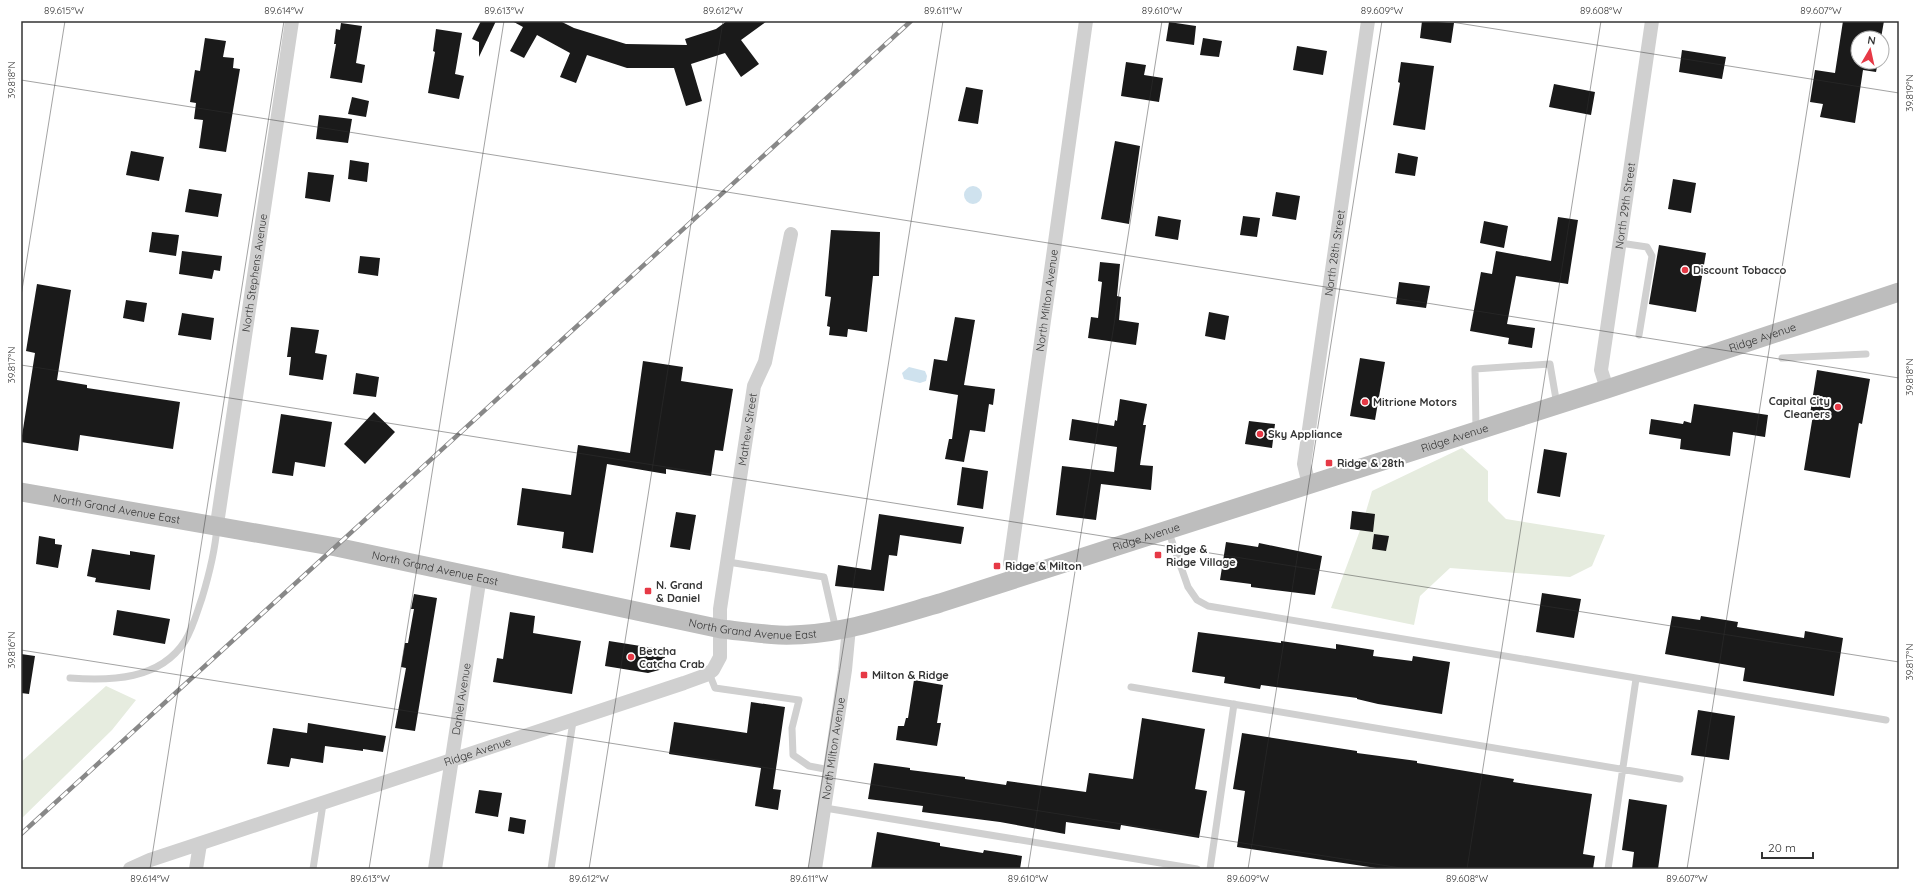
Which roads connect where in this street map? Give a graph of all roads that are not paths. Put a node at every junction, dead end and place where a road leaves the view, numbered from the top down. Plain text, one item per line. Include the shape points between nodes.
1 (292, 21) edge
2 (1086, 21) edge
3 (1368, 21) edge
4 (1652, 21) edge
5 (791, 234) dead end
6 (1620, 243) junction
7 (1899, 292) edge
8 (1639, 335) dead end
9 (1866, 354) dead end
10 (1782, 358) dead end
11 (1607, 389) junction
12 (1557, 405) junction
13 (1476, 430) junction
14 (1309, 485) junction
15 (21, 492) edge
16 (217, 524) junction
17 (1168, 529) junction
18 (728, 562) junction
19 (480, 576) junction
20 (1015, 579) junction
21 (721, 629) junction
22 (842, 629) junction
23 (709, 673) junction
24 (70, 678) dead end
25 (1636, 679) junction
26 (1131, 687) dead end
27 (1234, 704) junction
28 (1886, 720) dead end
29 (573, 721) junction
30 (452, 761) junction
31 (1622, 769) junction
32 (830, 770) junction
33 (1680, 779) dead end
34 (323, 804) junction
35 (825, 808) junction
36 (200, 844) junction
37 (130, 869) edge
38 (196, 869) edge
39 (313, 869) edge
40 (435, 869) edge
41 (551, 869) edge
42 (815, 869) edge
43 (1197, 869) edge
44 (1210, 869) edge
45 (1608, 869) edge

1 - 16 street, North Stephens Avenue
2 - 20 street, North Milton Avenue via 1010,563
3 - 14 street, North 28th Street via 1304,464
4 - 6 street, North 29th Street
5 - 18 street, Mathew Street via 765,362 754,386
6 - 8 lane via 1647,247 1652,256
6 - 11 street, North 29th Street via 1601,370
7 - 11 street, Ridge Avenue
9 - 10 lane
11 - 12 street, Ridge Avenue
12 - 13 street, Ridge Avenue
12 - 13 lane via 1550,364 1475,369
13 - 14 street, Ridge Avenue
14 - 17 street, Ridge Avenue
15 - 16 street, North Grand Avenue East
16 - 19 street, North Grand Avenue East
16 - 24 lane via 207,582 194,622 174,655 156,667 120,679
17 - 20 street, Ridge Avenue
17 - 25 lane via 1188,587 1197,600 1208,606
18 - 21 street, Mathew Street via 720,609
18 - 22 lane via 824,577
19 - 21 street, North Grand Avenue East
19 - 30 street, Daniel Avenue
20 - 22 street, Ridge Avenue
21 - 22 street, North Grand Avenue East via 779,635
21 - 23 street via 720,657 718,664
22 - 32 street, North Milton Avenue via 845,670
23 - 29 street, Ridge Avenue
23 - 32 lane via 715,688 798,700 792,728 792,755 809,766
25 - 28 lane
25 - 31 lane
26 - 27 lane
27 - 31 lane
27 - 44 lane
29 - 30 street, Ridge Avenue
29 - 41 lane
30 - 34 street, Ridge Avenue
30 - 40 street, Daniel Avenue
31 - 33 lane
31 - 45 lane
32 - 35 street, North Milton Avenue
34 - 36 street, Ridge Avenue
34 - 39 lane
35 - 42 street, North Milton Avenue
35 - 43 lane
36 - 37 street, Ridge Avenue
36 - 38 street

